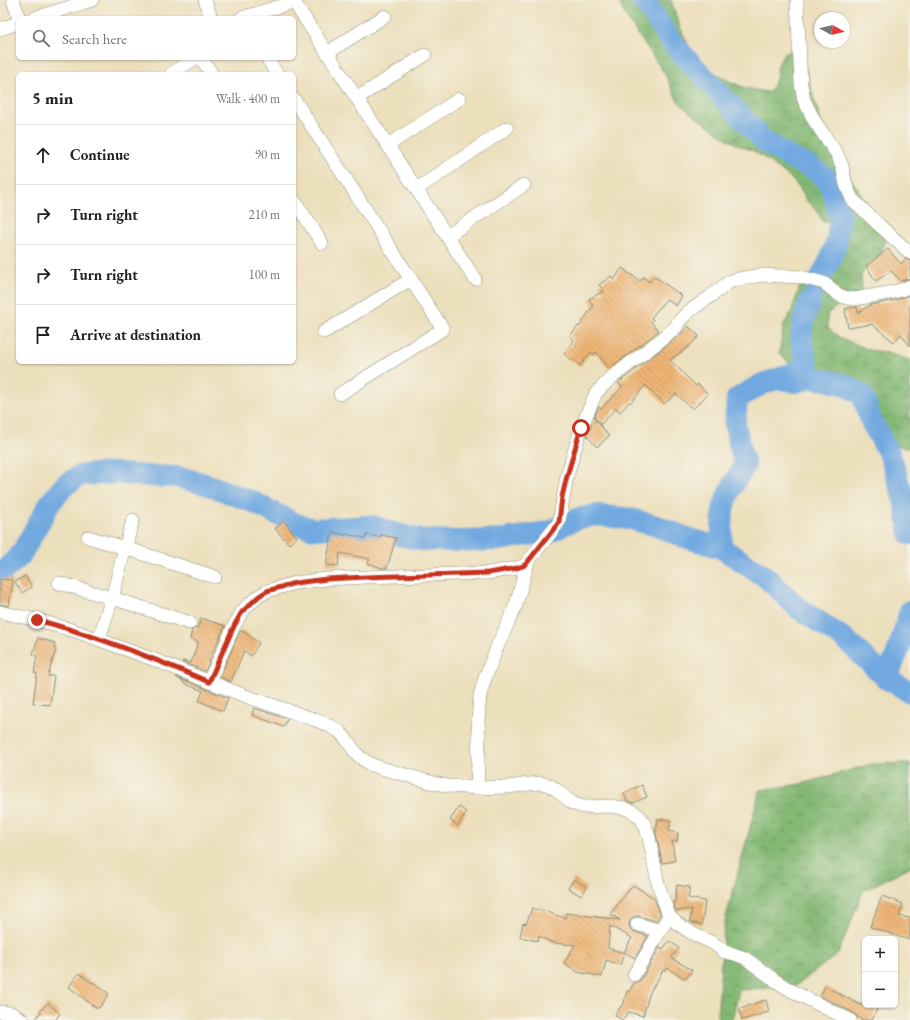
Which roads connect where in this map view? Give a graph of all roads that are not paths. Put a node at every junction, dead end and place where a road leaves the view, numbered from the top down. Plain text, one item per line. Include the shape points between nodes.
1 (13, 0) edge
2 (92, 0) edge
3 (205, 0) edge
4 (797, 0) edge
5 (18, 16) edge
6 (41, 16) edge
7 (210, 16) edge
8 (248, 16) edge
9 (385, 16) dead end
10 (16, 24) edge
11 (0, 29) edge
12 (327, 53) junction
13 (425, 55) dead end
14 (192, 60) edge
15 (202, 60) edge
16 (268, 60) edge
17 (173, 72) edge
18 (211, 72) edge
19 (276, 72) edge
20 (357, 98) junction
21 (459, 99) dead end
22 (296, 103) edge
23 (507, 128) dead end
24 (388, 145) junction
25 (524, 185) dead end
26 (417, 190) junction
27 (296, 203) edge
28 (447, 236) junction
29 (322, 243) dead end
30 (910, 253) edge
31 (410, 279) junction
32 (475, 279) dead end
33 (910, 286) edge
34 (324, 332) dead end
35 (340, 394) dead end
36 (133, 520) dead end
37 (88, 537) dead end
38 (125, 548) junction
39 (528, 561) junction
40 (215, 577) dead end
41 (59, 583) dead end
42 (112, 598) junction
43 (0, 612) edge
44 (190, 623) dead end
45 (99, 639) junction
46 (209, 682) junction
47 (477, 788) junction
48 (669, 916) junction
49 (638, 924) dead end
50 (660, 930) junction
51 (634, 975) dead end
52 (0, 1012) edge
53 (24, 1020) edge
54 (850, 1020) edge

1 - 5 street
2 - 6 street
3 - 7 street
4 - 30 street via 804,100 815,122 837,154 849,195
8 - 12 street via 294,2
9 - 12 street
10 - 11 street
12 - 20 street
13 - 20 street
14 - 17 street
15 - 18 street
16 - 19 street
20 - 24 street
21 - 24 street
22 - 31 street
23 - 26 street
24 - 26 street
25 - 28 street
26 - 28 street
27 - 29 street
28 - 32 street
31 - 34 street
31 - 35 street via 443,329
33 - 39 street via 894,292 855,299 839,295 822,282 801,277 762,275 729,282 688,312 677,326 612,377 596,393 581,428 567,476 557,525
36 - 38 street
37 - 38 street
38 - 40 street
38 - 42 street
39 - 46 street via 517,568 488,573 327,579 295,583 267,591 242,612
39 - 47 street via 516,605 480,695
41 - 42 street
42 - 44 street
42 - 45 street
43 - 45 street via 57,625
45 - 46 street
46 - 47 street via 330,726 339,731 356,753 372,765 448,786
47 - 48 street via 549,785 577,805 609,806 632,811 640,817 649,837 658,884
48 - 50 street
48 - 54 street via 725,952 745,958 792,991
49 - 50 street
50 - 51 street
52 - 53 street via 11,1013

